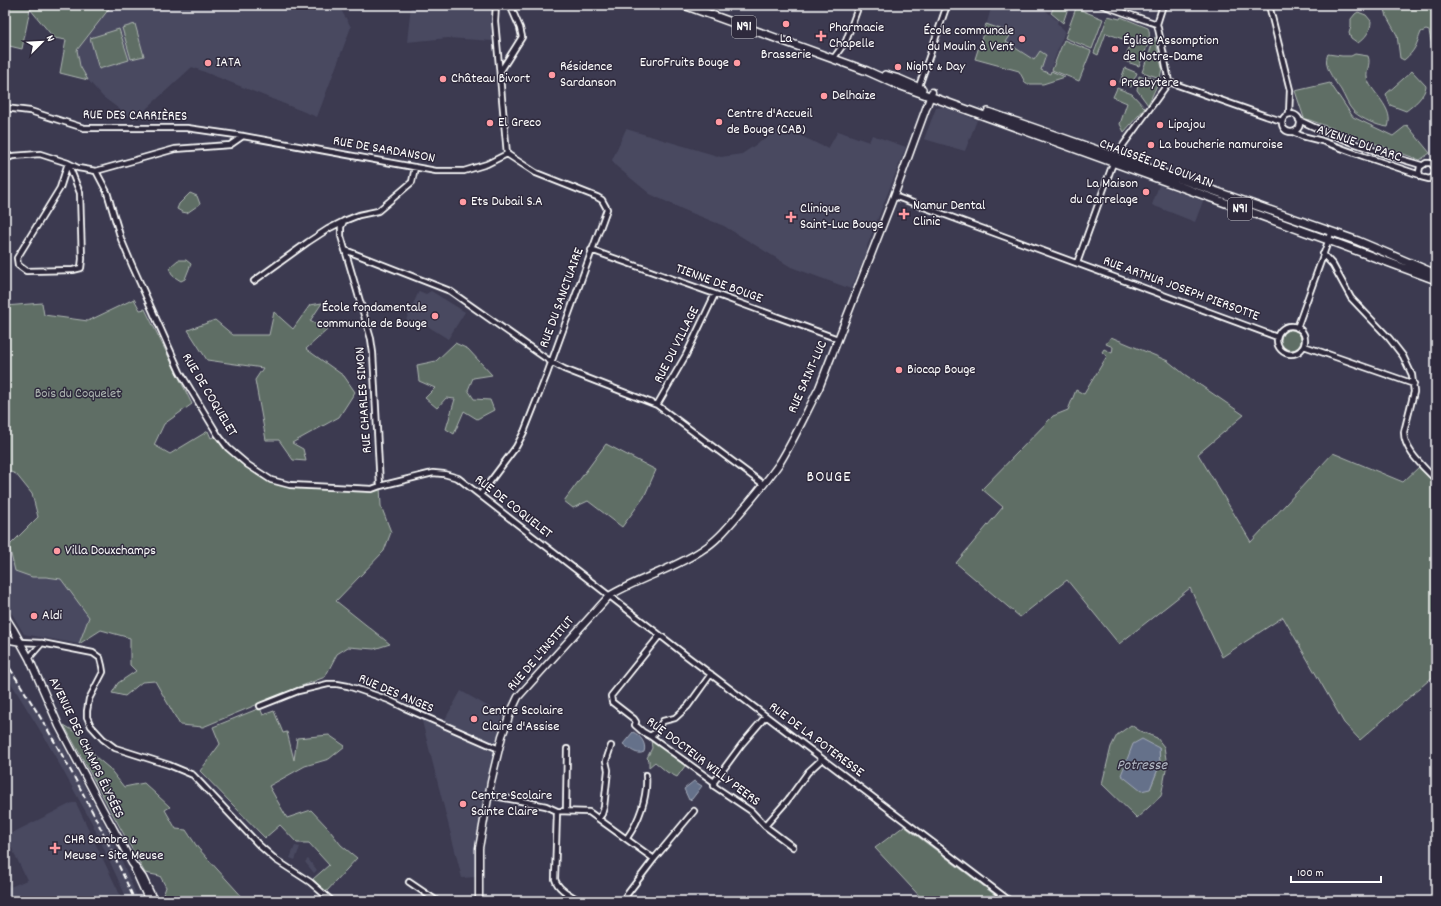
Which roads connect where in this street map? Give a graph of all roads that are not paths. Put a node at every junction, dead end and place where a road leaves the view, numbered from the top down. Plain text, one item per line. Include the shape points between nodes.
1 (496, 5) edge
2 (510, 5) edge
3 (684, 5) edge
4 (859, 5) edge
5 (947, 5) edge
6 (1102, 5) edge
7 (1163, 5) edge
8 (1269, 5) edge
9 (1156, 24) junction
10 (833, 59) junction
11 (500, 72) junction
12 (1169, 82) junction
13 (918, 89) junction
14 (932, 94) junction
15 (5, 108) edge
16 (1289, 114) junction
17 (1299, 120) junction
18 (1282, 121) junction
19 (1293, 132) junction
20 (243, 136) junction
21 (507, 154) junction
22 (5, 159) edge
23 (1115, 160) junction
24 (68, 163) junction
25 (1421, 165) junction
26 (416, 167) junction
27 (1435, 167) edge
28 (96, 171) junction
29 (1420, 175) junction
30 (1435, 179) edge
31 (894, 196) junction
32 (344, 221) junction
33 (1329, 238) junction
34 (345, 250) junction
35 (591, 250) junction
36 (1323, 254) junction
37 (1077, 262) junction
38 (1436, 274) edge
39 (1436, 280) edge
40 (254, 281) dead end
41 (715, 294) junction
42 (1297, 328) junction
43 (1277, 337) junction
44 (838, 339) junction
45 (1304, 346) junction
46 (551, 362) junction
47 (1414, 384) junction
48 (657, 405) junction
49 (1436, 480) edge
50 (763, 484) junction
51 (380, 486) junction
52 (480, 495) junction
53 (610, 596) junction
54 (5, 616) edge
55 (10, 625) junction
56 (5, 632) edge
57 (660, 635) junction
58 (5, 639) edge
59 (21, 642) junction
60 (42, 643) junction
61 (29, 658) junction
62 (711, 674) junction
63 (260, 706) dead end
64 (766, 716) junction
65 (650, 736) junction
66 (611, 746) dead end
67 (499, 749) junction
68 (567, 750) dead end
69 (822, 759) junction
70 (646, 775) dead end
71 (714, 782) junction
72 (489, 795) junction
73 (557, 810) junction
74 (566, 810) junction
75 (694, 811) dead end
76 (599, 818) junction
77 (765, 826) junction
78 (626, 838) junction
79 (792, 847) dead end
80 (654, 859) junction
81 (132, 863) junction
82 (409, 882) dead end
83 (149, 901) edge
84 (154, 901) edge
85 (332, 901) edge
86 (437, 901) edge
87 (480, 901) edge
88 (580, 901) edge
89 (622, 901) edge
90 (1010, 901) edge

1 - 11 street via 494,21
2 - 11 street via 522,37
3 - 10 main road, CHAUSSÉE DE LOUVAIN / N91
4 - 10 street via 846,42
5 - 13 street
6 - 9 street
7 - 9 street
8 - 16 street via 1290,90
9 - 12 street
10 - 13 main road, CHAUSSÉE DE LOUVAIN / N91
11 - 21 street
12 - 18 street, AVENUE DU PARC
12 - 23 street
13 - 14 main road, CHAUSSÉE DE LOUVAIN / N91
14 - 23 main road, CHAUSSÉE DE LOUVAIN / N91
14 - 31 street, RUE SAINT-LUC
15 - 20 street, RUE DES CARRIÈRES via 30,111 84,128 187,128
16 - 17 street, AVENUE DU PARC via 1297,116
16 - 18 street
17 - 19 street, AVENUE DU PARC via 1298,129
17 - 25 street, AVENUE DU PARC via 1365,148
18 - 19 street, AVENUE DU PARC via 1284,129
19 - 29 street, AVENUE DU PARC
20 - 26 street, RUE DE SARDANSON
20 - 28 street via 230,145 175,149
21 - 26 street, RUE DE SARDANSON via 464,171 436,171
21 - 35 street, RUE DU SANCTUAIRE via 536,173 602,200 606,209
22 - 24 street via 40,154
23 - 33 main road, CHAUSSÉE DE LOUVAIN / N91
23 - 37 street
23 - 38 main road, CHAUSSÉE DE LOUVAIN / N91 via 1358,241
24 - 24 street via 60,188 17,258 18,265 26,271 80,268 80,193
24 - 28 street via 78,168
25 - 27 street, AVENUE DU PARC via 1428,162
25 - 29 street, AVENUE DU PARC
26 - 32 street via 412,182 378,211
27 - 30 street, AVENUE DU PARC
28 - 51 street, RUE DE COQUELET via 107,192 121,239 180,372 228,448 271,480 290,485 372,489
29 - 30 street, AVENUE DU PARC via 1426,179
31 - 37 street, RUE ARTHUR JOSEPH PIERSOTTE
31 - 44 street, RUE SAINT-LUC
32 - 34 street, RUE CHARLES SIMON via 341,236
32 - 40 street via 308,242
33 - 36 street
33 - 39 main road, CHAUSSÉE DE LOUVAIN / N91
34 - 46 street via 450,291
34 - 51 street, RUE CHARLES SIMON via 371,339
35 - 41 street, TIENNE DE BOUGE
35 - 46 street, RUE DU SANCTUAIRE
36 - 42 street
36 - 47 street via 1333,265 1351,298 1403,356
37 - 43 street, RUE ARTHUR JOSEPH PIERSOTTE
41 - 44 street, TIENNE DE BOUGE
41 - 48 street, RUE DU VILLAGE via 686,355
42 - 43 street via 1289,326 1281,330
42 - 45 street via 1305,338
43 - 45 street via 1280,350 1289,354 1298,353
44 - 50 street, RUE SAINT-LUC via 809,409 778,464
45 - 47 street
46 - 48 street
46 - 52 street, RUE DU SANCTUAIRE via 524,432
47 - 49 street via 1404,438 1408,448
48 - 50 street
50 - 53 street, RUE SAINT-LUC via 719,537 702,551
51 - 52 street, RUE DE COQUELET via 438,473 458,478
52 - 53 street, RUE DE COQUELET
53 - 57 street, RUE DE LA POTERESSE
53 - 67 street, RUE DE L'INSTITUT via 518,697
54 - 55 street, AVENUE DES CHAMPS ÉLYSÉES
55 - 56 street
55 - 59 street, AVENUE DES CHAMPS ÉLYSÉES
57 - 62 street, RUE DE LA POTERESSE
57 - 65 street, RUE DOCTEUR WILLY PEERS via 611,696 612,702 634,719 635,725
58 - 59 street
59 - 60 street
59 - 61 street, AVENUE DES CHAMPS ÉLYSÉES
60 - 61 street
60 - 85 street via 93,653 100,658 103,672 89,699 87,711 89,722 110,745 193,775 259,845
61 - 81 street, AVENUE DES CHAMPS ÉLYSÉES via 59,726
62 - 64 street, RUE DE LA POTERESSE
62 - 65 street via 688,706 675,718 663,721
63 - 67 street, RUE DES ANGES via 298,690 328,684 348,686 389,700
64 - 69 street, RUE DE LA POTERESSE
64 - 71 street
65 - 71 street, RUE DOCTEUR WILLY PEERS
66 - 76 street via 606,760 608,770 604,807
67 - 72 street, RUE DE L'INSTITUT
68 - 74 street
69 - 77 street via 808,772
69 - 90 street, RUE DE LA POTERESSE
70 - 78 street via 647,784 640,817
71 - 77 street, RUE DOCTEUR WILLY PEERS via 714,786 751,812
72 - 73 street
72 - 87 street, RUE DE L'INSTITUT via 479,848
73 - 74 street
73 - 88 street via 556,884
74 - 76 street via 589,812
75 - 80 street
76 - 78 street
77 - 79 street, RUE DOCTEUR WILLY PEERS
78 - 80 street
80 - 89 street
81 - 83 street, AVENUE DES CHAMPS ÉLYSÉES
81 - 84 street, AVENUE DES CHAMPS ÉLYSÉES via 143,878
82 - 86 street

